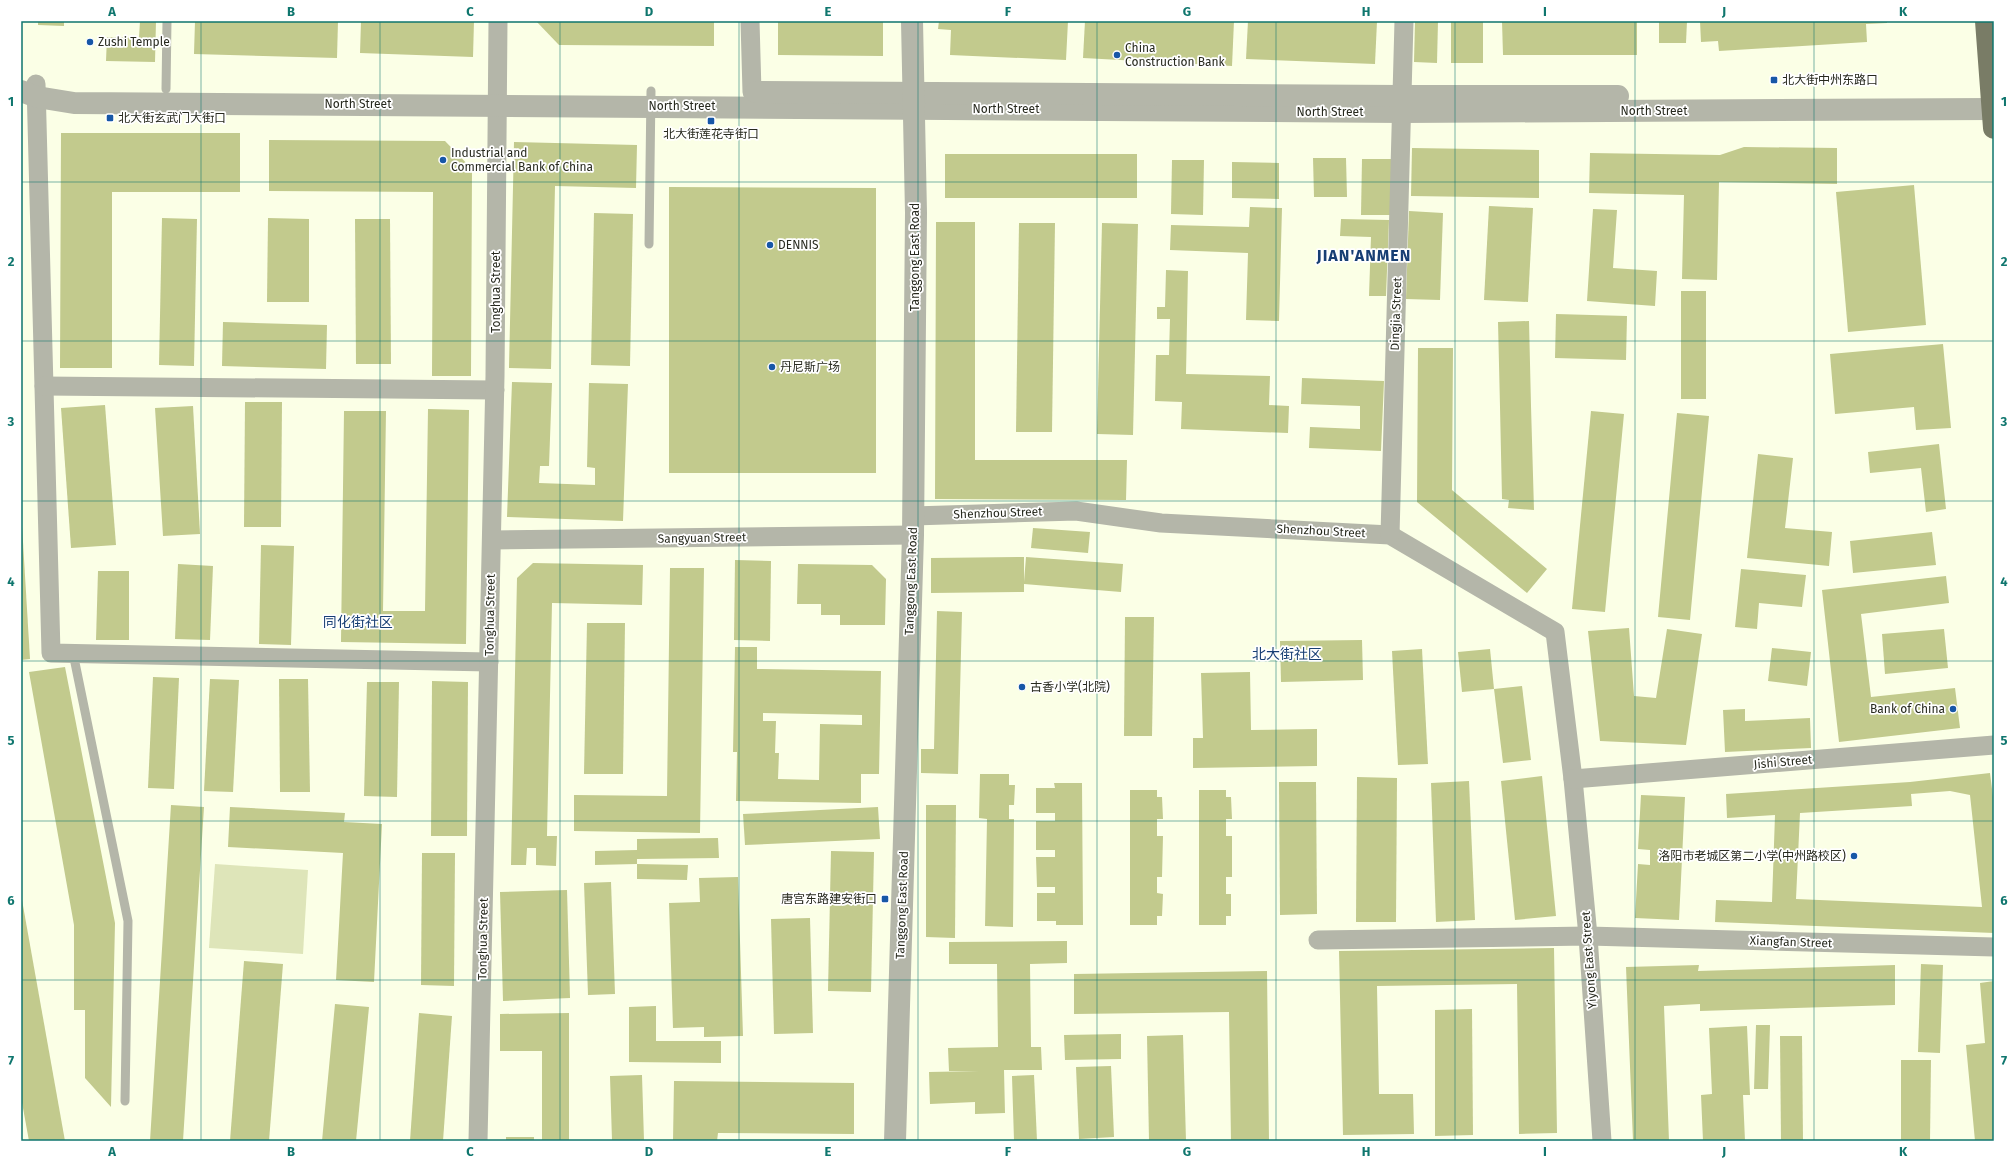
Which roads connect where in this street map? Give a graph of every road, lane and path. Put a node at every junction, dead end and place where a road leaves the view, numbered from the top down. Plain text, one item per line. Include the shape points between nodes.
1 (167, 21) edge
2 (498, 21) edge
3 (750, 21) edge
4 (912, 21) edge
5 (1404, 21) edge
6 (1986, 21) edge
7 (29, 87) edge
8 (166, 89) junction
9 (752, 92) junction
10 (498, 97) junction
11 (651, 98) junction
12 (915, 100) junction
13 (1402, 104) junction
14 (1992, 110) edge
15 (649, 244) dead end
16 (44, 386) junction
17 (495, 390) junction
18 (913, 526) junction
19 (1390, 535) junction
20 (492, 540) junction
21 (73, 653) junction
22 (489, 662) junction
23 (1994, 745) edge
24 (1573, 779) junction
25 (1588, 936) junction
26 (1318, 940) dead end
27 (1994, 947) edge
28 (125, 1101) dead end
29 (478, 1141) edge
30 (895, 1141) edge
31 (1602, 1141) edge

1 - 8 lane
2 - 10 street, Tonghua Street
3 - 9 street
4 - 12 street, Tanggong East Road
5 - 13 street, Dingjia Street
6 - 14 main road
7 - 8 street, North Street via 77,90
7 - 10 street, North Street via 74,103
7 - 16 street
8 - 10 street, North Street
9 - 11 street, North Street
9 - 12 street, North Street
10 - 11 street, North Street
10 - 17 street, Tonghua Street
11 - 12 street, North Street
11 - 15 lane
12 - 13 street, North Street
12 - 18 street, Tanggong East Road
13 - 14 street, North Street
13 - 19 street, Dingjia Street
16 - 17 street
16 - 21 street via 52,653
17 - 20 street, Tonghua Street
18 - 19 street, Shenzhou Street via 1076,511 1161,523
18 - 20 street, Sangyuan Street
18 - 30 street, Tanggong East Road
19 - 24 street, Shenzhou Street via 1555,632
20 - 22 street, Tonghua Street
21 - 22 street
21 - 28 lane via 128,921
22 - 29 street, Tonghua Street
23 - 24 street, Jishi Street
24 - 25 street, Yiyong East Street
25 - 26 street, Xiangfan Street
25 - 27 street, Xiangfan Street
25 - 31 street, Yiyong East Street

